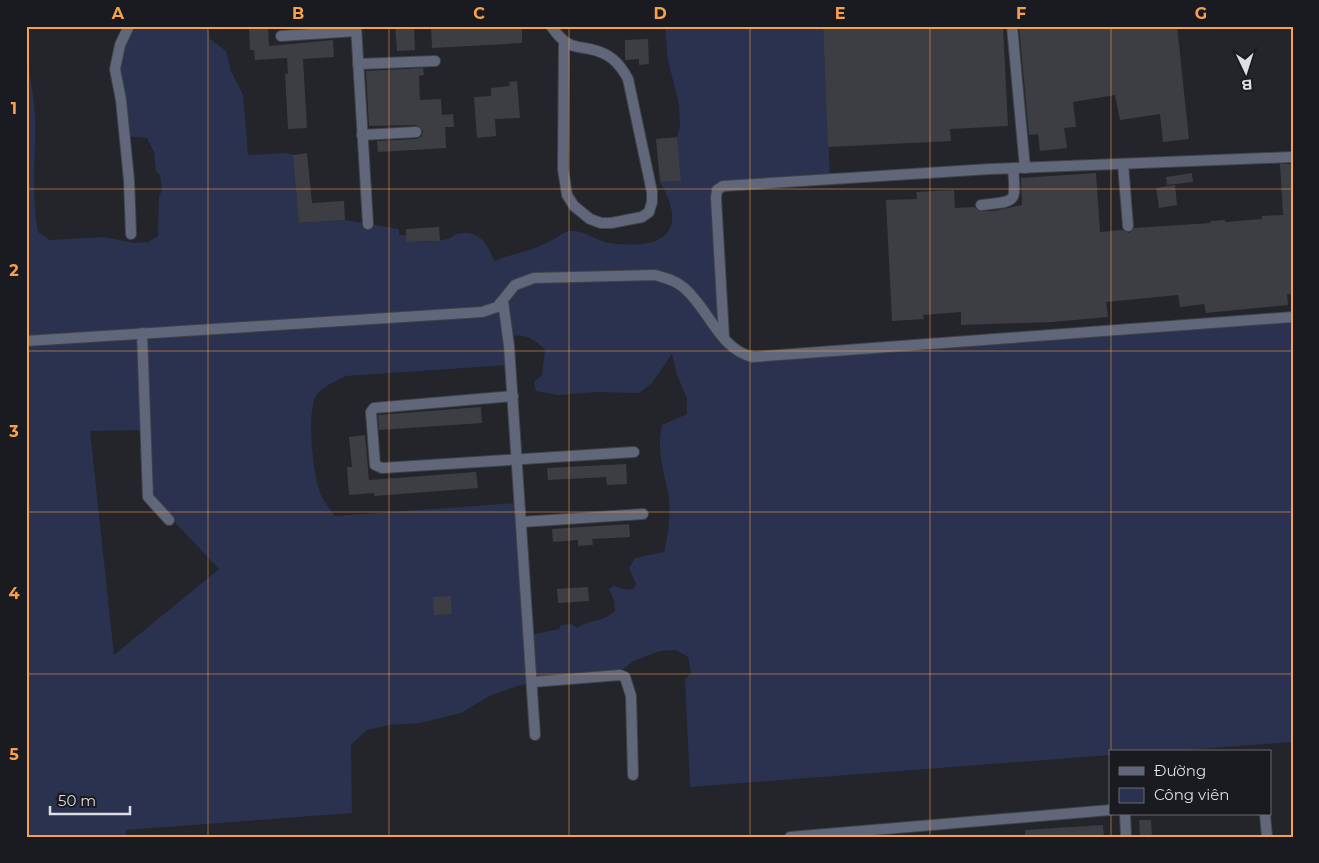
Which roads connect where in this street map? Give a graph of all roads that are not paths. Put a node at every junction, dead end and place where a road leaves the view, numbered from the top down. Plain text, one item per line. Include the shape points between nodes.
1 (129, 26) edge
2 (551, 26) edge
3 (1012, 26) edge
4 (356, 29) edge
5 (281, 36) dead end
6 (564, 41) junction
7 (435, 61) dead end
8 (358, 64) junction
9 (416, 132) dead end
10 (362, 135) junction
11 (1293, 157) edge
12 (1123, 164) junction
13 (1013, 168) junction
14 (1026, 168) junction
15 (981, 205) dead end
16 (368, 224) dead end
17 (1128, 226) dead end
18 (131, 234) dead end
19 (503, 301) junction
20 (1293, 317) edge
21 (142, 333) junction
22 (724, 338) junction
23 (26, 341) edge
24 (513, 396) junction
25 (634, 452) dead end
26 (517, 460) junction
27 (643, 514) dead end
28 (169, 520) dead end
29 (521, 522) junction
30 (532, 682) junction
31 (535, 735) dead end
32 (633, 775) dead end
33 (1109, 810) edge
34 (1125, 816) edge
35 (1265, 816) edge
36 (850, 835) edge
37 (790, 837) edge
38 (1126, 837) edge
39 (1267, 837) edge

1 - 18 street via 115,69 129,180
2 - 6 street
3 - 14 street
4 - 5 street
4 - 8 street
6 - 6 street via 610,56 619,63 628,79 652,192 649,212 642,217 601,223 582,214 567,195 563,169
7 - 8 street
8 - 10 street
9 - 10 street
10 - 16 street
11 - 12 street
12 - 14 street
12 - 17 street
13 - 14 street
13 - 15 street via 1015,195 1012,200
13 - 22 street via 723,186 716,198
19 - 21 street via 482,312
19 - 22 street via 515,285 534,278 655,275 684,288
19 - 24 street
20 - 22 street via 768,358 740,354
21 - 23 street
21 - 28 street via 148,497
24 - 26 street
24 - 26 street via 374,408 371,412 375,464 382,468
25 - 26 street
26 - 29 street
27 - 29 street
29 - 30 street
30 - 31 street
30 - 32 street via 625,677 630,696
33 - 36 street
34 - 38 street
35 - 39 street
36 - 37 street

